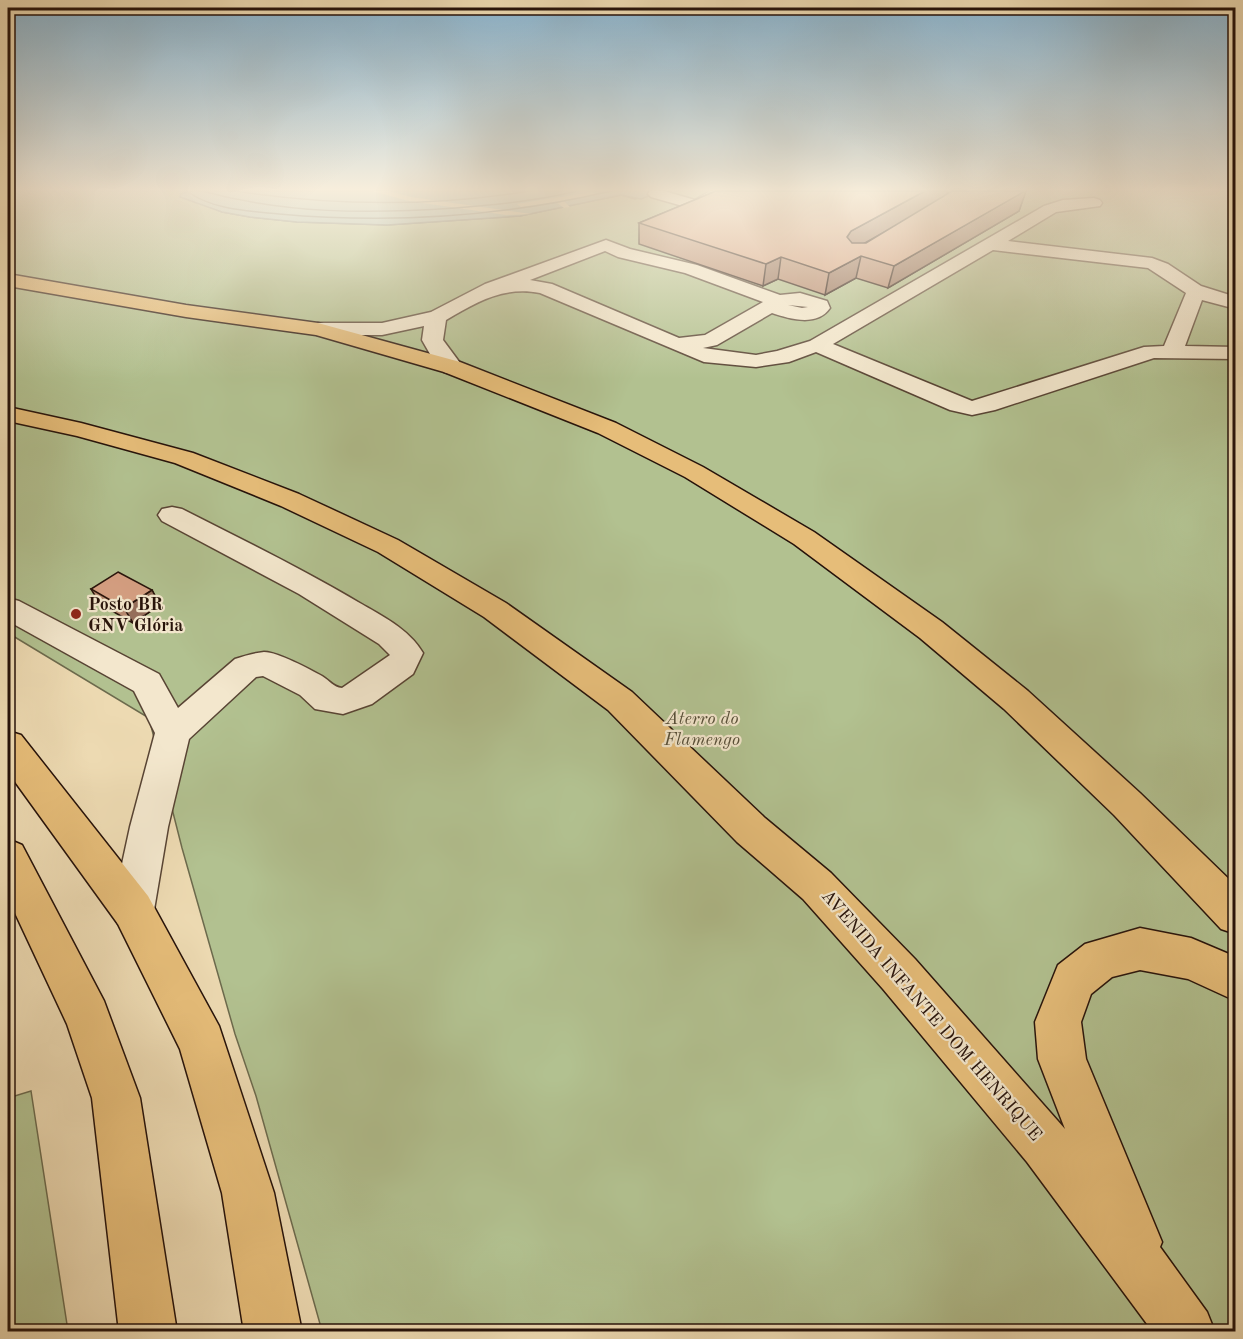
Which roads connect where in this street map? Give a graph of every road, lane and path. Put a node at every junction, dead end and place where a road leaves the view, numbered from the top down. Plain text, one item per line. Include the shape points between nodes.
1 (584, 253) edge
2 (623, 253) edge
3 (626, 253) edge
4 (973, 253) edge
5 (1070, 253) edge
6 (572, 274) dead end
7 (8, 280) edge
8 (492, 288) junction
9 (1196, 291) junction
10 (1236, 303) edge
11 (437, 317) junction
12 (318, 329) junction
13 (676, 344) junction
14 (817, 345) junction
15 (1173, 351) junction
16 (1236, 353) edge
17 (452, 367) junction
18 (8, 414) edge
19 (172, 515) dead end
20 (8, 608) edge
21 (173, 734) junction
22 (8, 745) edge
23 (8, 857) edge
24 (133, 910) junction
25 (1236, 915) edge
26 (1236, 979) edge
27 (1149, 1278) junction
28 (147, 1332) edge
29 (273, 1332) edge
30 (1187, 1332) edge

1 - 8 lane
2 - 6 lane
3 - 13 lane via 691,269 775,303 710,341
4 - 14 lane
5 - 9 lane via 1152,263
7 - 12 main road
8 - 11 lane
8 - 13 lane via 545,288
9 - 10 lane
9 - 15 lane
11 - 12 lane via 382,329
11 - 17 lane via 430,334 434,347
12 - 17 main road
13 - 14 lane via 704,356 756,361
14 - 15 lane via 972,408 1152,352
15 - 16 lane
17 - 25 main road via 607,428 694,472 804,538 931,630 1016,700 1127,804
18 - 27 main road, AVENIDA INFANTE DOM HENRIQUE via 184,458 377,540 495,610 620,701 751,830 817,885 892,966 1045,1144
19 - 21 lane via 310,586 390,636 407,653 400,666 360,695 343,701 327,700 312,686 266,663 247,667
20 - 21 lane via 147,683
21 - 24 lane
22 - 24 main road
23 - 28 main road via 88,1017 116,1098
24 - 29 main road via 202,1043 248,1193
26 - 27 main road via 1191,959 1140,949 1100,959 1074,980 1058,1022 1062,1059
27 - 30 main road, AVENIDA INFANTE DOM HENRIQUE

